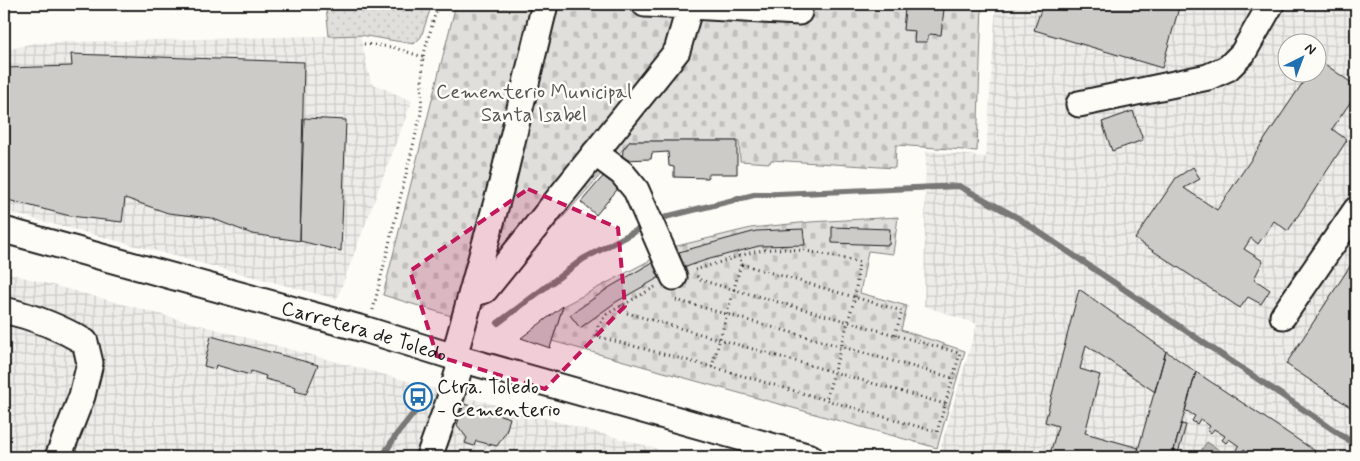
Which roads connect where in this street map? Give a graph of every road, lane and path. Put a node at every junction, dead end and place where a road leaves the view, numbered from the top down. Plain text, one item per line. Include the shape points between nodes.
1 (438, 4) edge
2 (545, 4) edge
3 (645, 4) edge
4 (1271, 4) edge
5 (690, 6) junction
6 (800, 12) dead end
7 (364, 44) dead end
8 (422, 58) junction
9 (1079, 104) dead end
10 (595, 153) junction
11 (1356, 210) edge
12 (4, 230) edge
13 (740, 256) junction
14 (741, 264) junction
15 (664, 290) junction
16 (734, 290) junction
17 (472, 293) junction
18 (855, 297) junction
19 (621, 305) junction
20 (4, 310) edge
21 (726, 314) junction
22 (1283, 316) dead end
23 (849, 321) junction
24 (367, 330) junction
25 (895, 335) junction
26 (720, 338) junction
27 (841, 347) junction
28 (458, 358) junction
29 (712, 367) junction
30 (834, 372) junction
31 (952, 378) junction
32 (826, 400) junction
33 (945, 404) junction
34 (58, 457) edge
35 (429, 457) edge
36 (810, 457) edge

1 - 8 path
2 - 17 street
3 - 5 street
4 - 9 street via 1243,53 1228,68 1208,77
5 - 6 street
5 - 10 street via 677,50
7 - 8 path via 392,47
8 - 24 path via 421,113
10 - 15 street via 622,173 636,190 651,223
10 - 17 street via 485,290
11 - 22 street
12 - 24 street, Carretera de Toledo
13 - 14 path
13 - 16 path via 693,271 700,280
13 - 18 path via 774,249 860,262
14 - 16 path
14 - 18 path
15 - 19 path
15 - 21 path
16 - 21 path
16 - 23 path
17 - 28 street
18 - 23 path
18 - 25 path via 902,311
19 - 26 path via 627,313
19 - 29 path via 598,325 596,336
20 - 34 street via 36,318 85,342 90,363 82,396
21 - 26 path
21 - 27 path
23 - 25 path
23 - 27 path
24 - 28 street, Carretera de Toledo
25 - 31 path via 960,353
26 - 29 path
26 - 30 path
27 - 30 path
27 - 31 path
28 - 35 street via 452,392
28 - 36 street, Carretera de Toledo
29 - 32 path
30 - 32 path
30 - 33 path
31 - 33 path
32 - 33 path via 937,432

